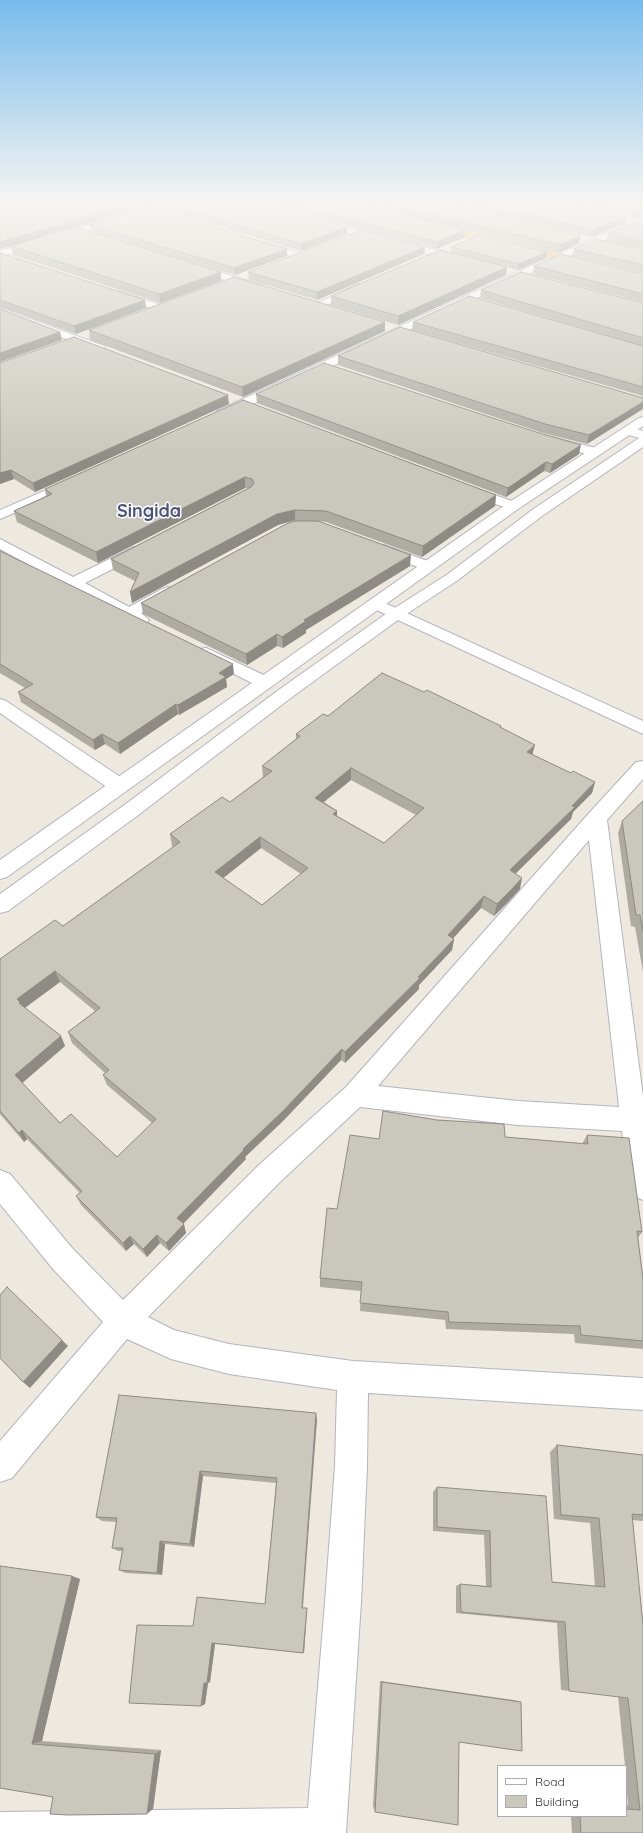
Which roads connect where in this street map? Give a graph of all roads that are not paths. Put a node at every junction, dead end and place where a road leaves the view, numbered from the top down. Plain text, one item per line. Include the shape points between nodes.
1 (109, 291) edge
2 (349, 291) edge
3 (486, 291) edge
4 (468, 299) junction
5 (482, 302) edge
6 (333, 310) edge
7 (0, 311) edge
8 (146, 314) edge
9 (385, 326) edge
10 (399, 331) junction
11 (91, 334) edge
12 (413, 335) edge
13 (77, 339) junction
14 (63, 344) edge
15 (113, 353) edge
16 (324, 366) junction
17 (339, 371) edge
18 (230, 397) edge
19 (245, 403) junction
20 (260, 409) edge
21 (210, 419) edge
22 (643, 421) edge
23 (636, 433) edge
24 (539, 437) edge
25 (643, 441) edge
26 (596, 452) junction
27 (83, 478) edge
28 (455, 485) edge
29 (513, 506) junction
30 (0, 515) edge
31 (0, 543) edge
32 (149, 544) edge
33 (372, 545) edge
34 (428, 566) junction
35 (73, 583) junction
36 (181, 584) edge
37 (376, 604) junction
38 (128, 614) junction
39 (396, 614) junction
40 (157, 628) edge
41 (192, 646) edge
42 (264, 682) junction
43 (0, 705) edge
44 (643, 728) edge
45 (643, 767) edge
46 (118, 785) junction
47 (597, 817) junction
48 (0, 871) edge
49 (0, 905) edge
50 (355, 1095) junction
51 (633, 1120) junction
52 (0, 1184) edge
53 (643, 1187) edge
54 (123, 1322) junction
55 (354, 1377) junction
56 (643, 1394) edge
57 (0, 1466) edge
58 (327, 1830) edge
59 (0, 1832) edge

1 - 8 street via 164,307
2 - 6 street via 315,304
3 - 4 street
4 - 5 street
4 - 10 street
7 - 13 street
9 - 10 street
10 - 12 street
10 - 16 street
11 - 13 street
13 - 14 street
13 - 15 street
16 - 17 street
16 - 19 street
18 - 19 street
19 - 20 street
19 - 21 street
22 - 23 street
23 - 26 street
24 - 26 street
25 - 39 street via 537,513 453,577
26 - 29 street
27 - 30 street
28 - 29 street
29 - 34 street
31 - 35 street
32 - 35 street
33 - 34 street
34 - 37 street
35 - 38 street
36 - 38 street
37 - 39 street
37 - 42 street
38 - 40 street
39 - 44 street
39 - 49 street
41 - 42 street
42 - 46 street
43 - 46 street
45 - 47 street
46 - 48 street
47 - 50 street
47 - 51 street
50 - 51 street via 518,1113
50 - 54 street via 270,1173
51 - 53 street
52 - 54 street via 63,1259
54 - 55 street via 171,1344 229,1359
54 - 57 street
55 - 56 street
55 - 58 street via 344,1587
58 - 59 street

